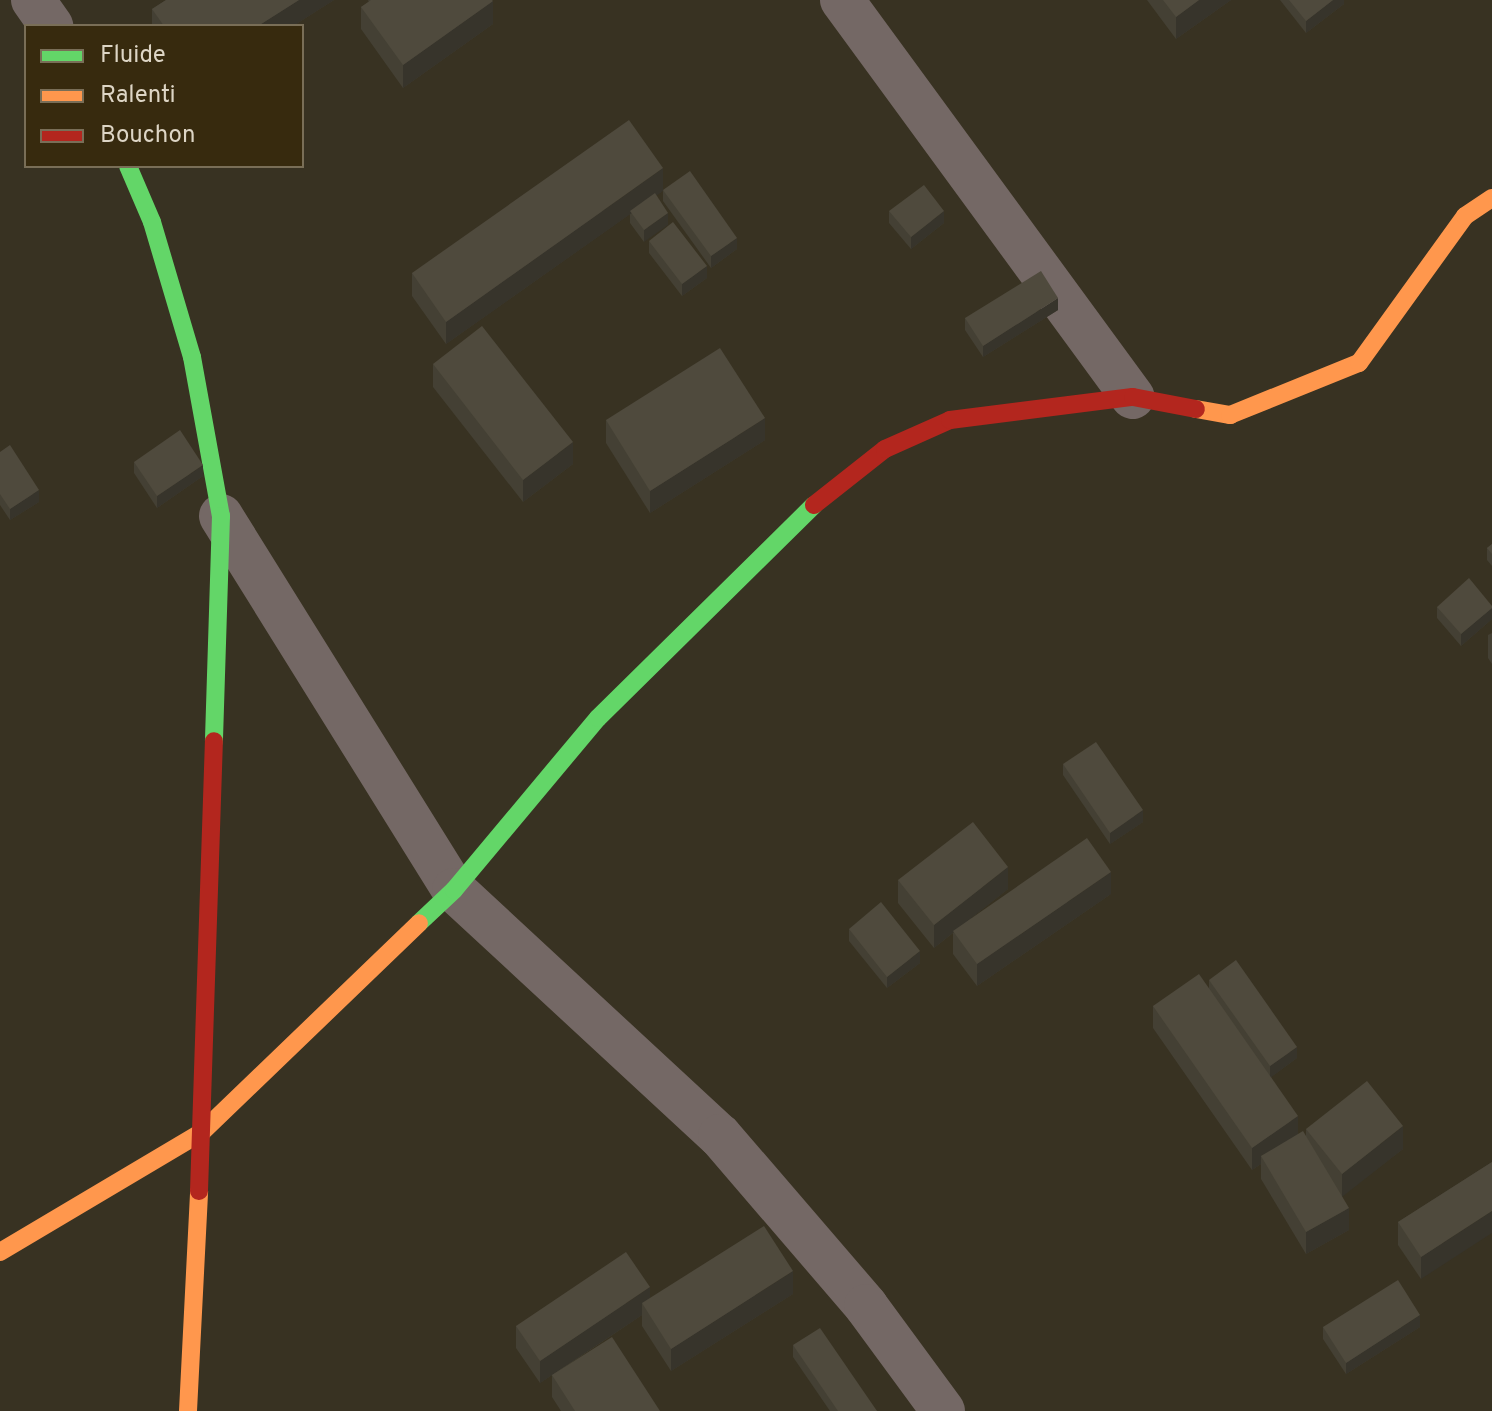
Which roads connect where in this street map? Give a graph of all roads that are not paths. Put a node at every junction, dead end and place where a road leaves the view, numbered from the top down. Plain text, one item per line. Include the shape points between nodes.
1 (33, 0) edge
2 (842, 0) edge
3 (50, 24) edge
4 (129, 168) edge
5 (1492, 198) edge
6 (1133, 397) junction
7 (221, 516) junction
8 (454, 890) junction
9 (202, 1132) junction
10 (0, 1252) edge
11 (188, 1411) edge
12 (943, 1411) edge

1 - 3 street
2 - 6 street
4 - 7 street via 152,222 192,357
5 - 6 street via 1465,216 1359,363 1230,415
6 - 8 street via 950,420 885,449 835,485 598,718
7 - 8 street
7 - 9 street
8 - 9 street
8 - 12 street via 720,1136 866,1306
9 - 10 street
9 - 11 street

